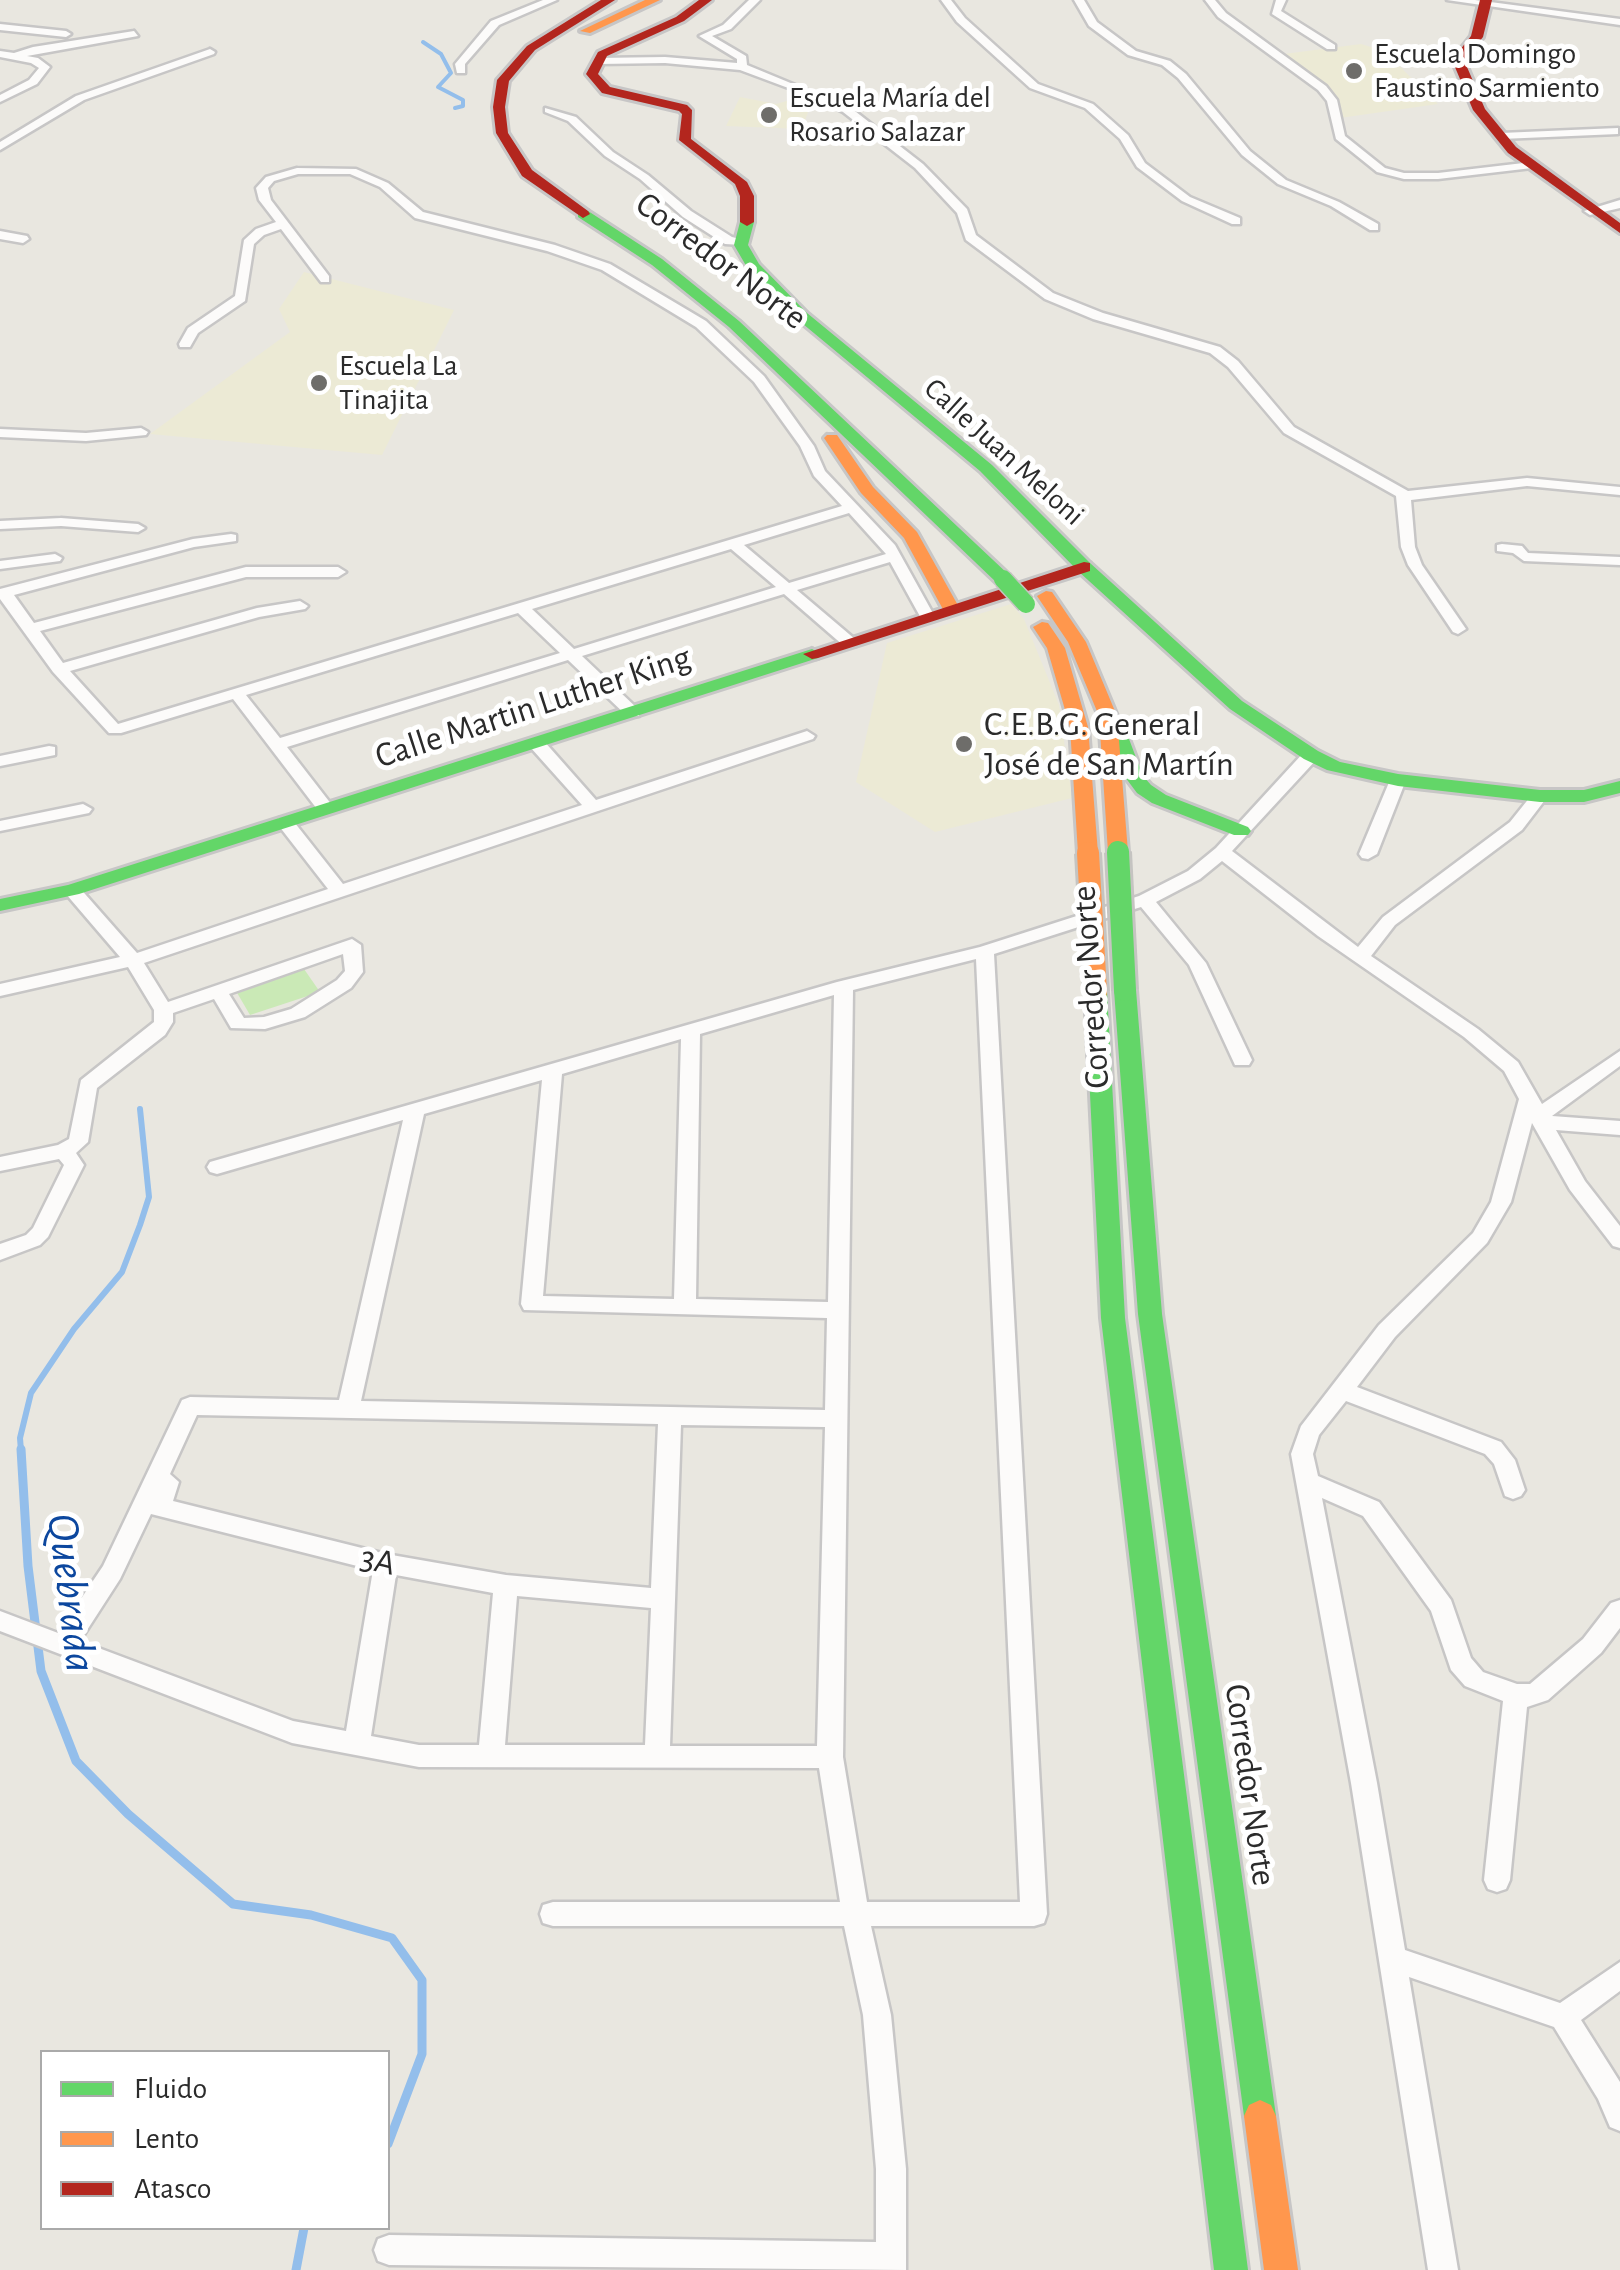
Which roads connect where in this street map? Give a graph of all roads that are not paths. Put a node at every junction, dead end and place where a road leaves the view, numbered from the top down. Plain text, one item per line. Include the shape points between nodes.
1 (552, 0) edge
2 (588, 0) edge
3 (609, 0) edge
4 (627, 0) edge
5 (654, 0) edge
6 (706, 0) edge
7 (755, 0) edge
8 (946, 0) edge
9 (1079, 0) edge
10 (1210, 0) edge
11 (1281, 0) edge
12 (1452, 0) edge
13 (1486, 2) edge
14 (1620, 22) edge
15 (0, 28) edge
16 (66, 34) dead end
17 (134, 34) dead end
18 (1331, 47) dead end
19 (542, 48) junction
20 (210, 52) dead end
21 (0, 54) edge
22 (17, 56) junction
23 (599, 61) junction
24 (742, 67) junction
25 (461, 71) dead end
26 (819, 96) junction
27 (804, 97) dead end
28 (0, 99) edge
29 (550, 110) dead end
30 (1618, 131) edge
31 (1500, 136) junction
32 (0, 147) edge
33 (1532, 165) junction
34 (1620, 204) edge
35 (1590, 210) junction
36 (1236, 221) dead end
37 (283, 224) junction
38 (1374, 227) dead end
39 (1620, 230) edge
40 (0, 235) edge
41 (23, 239) dead end
42 (742, 241) junction
43 (326, 279) dead end
44 (184, 344) dead end
45 (794, 383) junction
46 (140, 432) dead end
47 (0, 433) edge
48 (1620, 491) edge
49 (1404, 496) junction
50 (849, 508) junction
51 (0, 524) edge
52 (138, 528) dead end
53 (232, 538) dead end
54 (732, 543) junction
55 (1502, 548) dead end
56 (894, 556) junction
57 (55, 558) dead end
58 (1620, 562) edge
59 (0, 565) edge
60 (1084, 566) junction
61 (338, 572) dead end
62 (786, 588) junction
63 (3, 594) edge
64 (1036, 600) junction
65 (300, 606) dead end
66 (520, 606) junction
67 (951, 609) junction
68 (927, 618) junction
69 (30, 629) junction
70 (1458, 629) dead end
71 (850, 642) junction
72 (570, 654) junction
73 (59, 669) junction
74 (236, 694) junction
75 (633, 713) junction
76 (1108, 716) junction
77 (807, 736) dead end
78 (537, 744) junction
79 (276, 745) junction
80 (49, 751) dead end
81 (1311, 756) junction
82 (0, 761) edge
83 (1398, 780) junction
84 (1620, 787) edge
85 (1540, 796) junction
86 (594, 807) junction
87 (83, 809) dead end
88 (326, 809) junction
89 (286, 822) junction
90 (0, 826) edge
91 (1241, 831) junction
92 (1222, 852) junction
93 (1368, 854) dead end
94 (72, 890) junction
95 (339, 892) junction
96 (1145, 900) junction
97 (0, 904) edge
98 (985, 950) junction
99 (1360, 957) junction
100 (134, 960) junction
101 (844, 986) junction
102 (0, 990) edge
103 (219, 992) junction
104 (163, 1010) junction
105 (691, 1030) junction
106 (1620, 1057) edge
107 (1242, 1060) dead end
108 (553, 1070) junction
109 (415, 1110) junction
110 (1537, 1112) junction
111 (1620, 1128) edge
112 (64, 1151) junction
113 (0, 1164) edge
114 (217, 1167) dead end
115 (1620, 1240) edge
116 (0, 1252) edge
117 (685, 1308) junction
118 (838, 1310) junction
119 (1342, 1390) junction
120 (348, 1408) junction
121 (670, 1415) junction
122 (836, 1419) junction
123 (172, 1446) junction
124 (1308, 1482) junction
125 (1513, 1490) dead end
126 (386, 1564) junction
127 (506, 1585) junction
128 (663, 1600) junction
129 (1620, 1610) edge
130 (0, 1621) edge
131 (59, 1644) junction
132 (1516, 1694) junction
133 (357, 1744) junction
134 (491, 1756) junction
135 (656, 1757) junction
136 (830, 1757) junction
137 (1497, 1880) dead end
138 (855, 1913) junction
139 (554, 1914) dead end
140 (1392, 1958) junction
141 (1620, 1976) edge
142 (1562, 2017) junction
143 (1620, 2118) edge
144 (390, 2250) dead end
145 (891, 2263) edge
146 (1231, 2270) edge
147 (1281, 2270) edge
148 (1443, 2270) edge

1 - 25 street via 495,23
2 - 19 main road
3 - 19 main road, Corredor Norte
4 - 19 main road, Corredor Norte
5 - 19 main road
6 - 23 main road via 680,19 612,47
7 - 24 street via 727,27 704,36 742,58
8 - 36 street via 1034,86 1089,106 1124,137 1141,165 1186,199
9 - 38 street via 1093,24 1132,53 1166,63 1182,76 1246,153 1282,182
10 - 33 street via 1322,88 1332,100 1340,137 1392,174
11 - 18 street via 1276,12
12 - 13 street
13 - 14 street
13 - 31 main road via 1477,37 1458,67
15 - 16 street
17 - 22 street
19 - 45 main road, Corredor Norte via 503,80 498,107 502,133 527,173 694,291
19 - 64 main road, Corredor Norte via 518,106 528,150 544,171 750,322 1026,570
20 - 32 street via 80,98
21 - 22 street
22 - 28 street via 40,61 44,69
23 - 24 street
23 - 42 main road via 592,74 606,90 677,104 688,113 685,140 741,182 747,196
24 - 26 street
26 - 27 street
26 - 49 street via 919,166 963,212 970,236 1012,271 1066,305 1215,350 1289,430
29 - 42 street via 572,119 687,214 729,241
30 - 31 street
31 - 33 main road
33 - 35 main road
34 - 35 street
35 - 39 main road
37 - 43 street
37 - 44 street via 248,243 241,298
37 - 50 street via 262,188 283,174 332,168 375,179 419,215 441,223 606,267 701,324 759,379
40 - 41 street
42 - 60 main road, Calle Juan Meloni via 753,266 802,316 986,468
45 - 64 main road, Corredor Norte, bridge via 1003,579
45 - 67 main road via 868,490 912,536
46 - 47 street
48 - 49 street via 1528,482
49 - 70 street via 1415,564
50 - 54 street
50 - 56 street
51 - 52 street
53 - 63 street
54 - 62 street
54 - 66 street
55 - 58 street via 1517,549 1524,558
56 - 62 street
56 - 68 street
57 - 59 street
60 - 67 main road, Calle Martin Luther King
60 - 81 main road, Calle Juan Meloni via 1236,706
61 - 69 street via 236,574
62 - 71 street
62 - 72 street
63 - 69 street
64 - 76 main road, Corredor Norte via 1078,642
64 - 146 main road, Corredor Norte, bridge via 1079,727 1113,1318
65 - 73 street
66 - 72 street
66 - 74 street
67 - 68 main road, Calle Martin Luther King
68 - 71 main road, Calle Martin Luther King
69 - 73 street
71 - 75 main road, Calle Martin Luther King
72 - 75 street
72 - 79 street
73 - 74 street via 116,730
74 - 79 street
75 - 78 main road, Calle Martin Luther King
76 - 91 main road via 1144,789
76 - 147 main road, Corredor Norte, bridge via 1150,1314
77 - 86 street
78 - 86 street
78 - 88 main road, Calle Martin Luther King
79 - 88 street
80 - 82 street
81 - 83 main road, Calle Juan Meloni
81 - 91 street
83 - 85 main road, Calle Juan Meloni
83 - 93 street
84 - 85 main road, Calle Juan Meloni
85 - 99 street via 1516,826 1389,921
86 - 95 street
87 - 90 street
88 - 89 main road, Calle Martin Luther King
89 - 94 main road, Calle Martin Luther King
89 - 95 street
91 - 92 street
92 - 96 street
92 - 99 street
94 - 97 main road, Calle Martin Luther King
94 - 100 street
95 - 100 street
96 - 98 street
96 - 107 street via 1197,963
98 - 101 street
98 - 138 street via 1034,1914
99 - 110 street via 1511,1066
100 - 102 street
100 - 104 street
101 - 105 street
101 - 118 street
103 - 103 street via 336,950 352,945 354,972 344,984 280,1019 238,1024
103 - 104 street
104 - 112 street via 158,1031 88,1086 78,1142
105 - 108 street
105 - 117 street
106 - 110 street
108 - 109 street
108 - 117 street via 532,1304
109 - 114 street
109 - 120 street
110 - 111 street
110 - 115 street via 1577,1185
110 - 119 street via 1480,1238 1387,1331
112 - 113 street
112 - 116 street via 74,1166 41,1232
117 - 118 street
118 - 122 street
119 - 124 street via 1309,1432 1302,1454
119 - 125 street via 1493,1448
120 - 121 street
120 - 123 street via 190,1406
121 - 122 street
121 - 128 street
122 - 136 street
123 - 126 street, 3A via 159,1506
123 - 131 street via 112,1572
124 - 132 street via 1371,1509 1442,1607 1465,1672
124 - 140 street
126 - 127 street, 3A
126 - 133 street
127 - 128 street, 3A
127 - 134 street
128 - 135 street
129 - 132 street via 1564,1672 1539,1692
130 - 131 street
131 - 133 street via 292,1732
132 - 137 street
133 - 134 street via 419,1756
134 - 135 street
135 - 136 street
136 - 138 street
138 - 139 street
138 - 145 street via 877,2016
140 - 142 street
140 - 148 street
141 - 142 street
142 - 143 street
144 - 145 street

